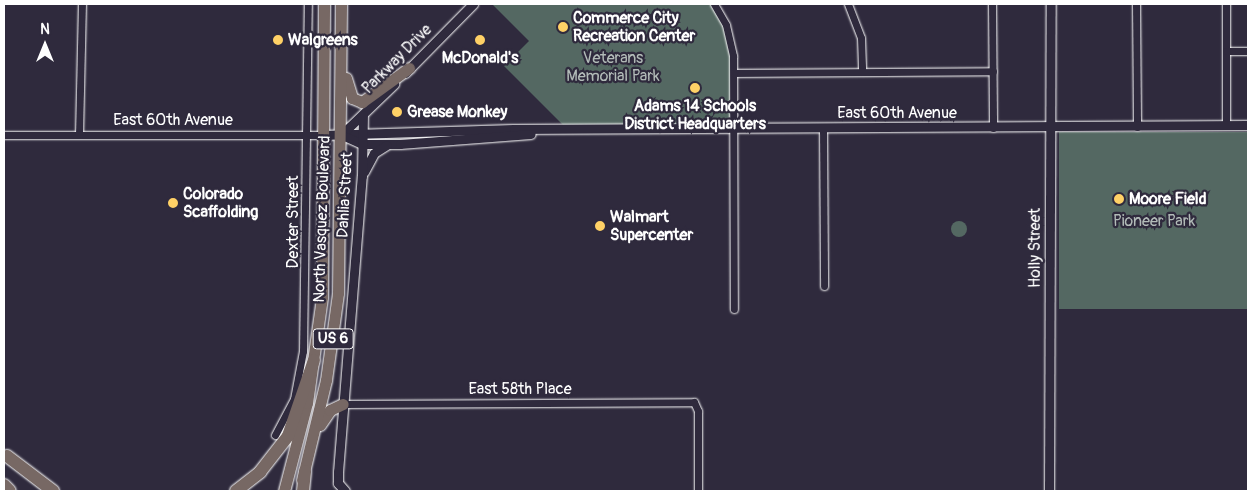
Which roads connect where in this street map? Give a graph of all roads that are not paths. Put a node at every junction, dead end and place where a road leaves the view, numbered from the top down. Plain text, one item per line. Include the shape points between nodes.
1 (82, 4) edge
2 (308, 4) edge
3 (324, 4) edge
4 (341, 4) edge
5 (473, 4) edge
6 (714, 4) edge
7 (848, 4) edge
8 (992, 4) edge
9 (1051, 4) edge
10 (1136, 4) edge
11 (1226, 4) edge
12 (1226, 51) junction
13 (1248, 51) edge
14 (342, 54) junction
15 (409, 68) junction
16 (993, 71) junction
17 (862, 72) junction
18 (734, 73) junction
19 (363, 115) junction
20 (1248, 125) edge
21 (1226, 126) junction
22 (1137, 127) junction
23 (993, 128) junction
24 (1051, 128) junction
25 (824, 129) junction
26 (734, 130) junction
27 (547, 131) junction
28 (362, 134) junction
29 (4, 135) edge
30 (79, 135) junction
31 (307, 135) junction
32 (322, 135) junction
33 (341, 135) junction
34 (362, 144) junction
35 (389, 144) junction
36 (362, 176) junction
37 (824, 286) dead end
38 (734, 309) dead end
39 (314, 360) junction
40 (343, 404) junction
41 (276, 435) dead end
42 (313, 440) junction
43 (5, 454) edge
44 (305, 471) junction
45 (4, 485) edge
46 (342, 488) edge
47 (10, 491) edge
48 (41, 491) edge
49 (53, 491) edge
50 (236, 491) edge
51 (284, 491) edge
52 (298, 491) edge
53 (303, 491) edge
54 (698, 491) edge
55 (1049, 491) edge

1 - 30 street
2 - 31 street, Dexter Street
3 - 32 highway, North Vasquez Boulevard / US 6
4 - 14 highway, North Vasquez Boulevard / US 6
5 - 15 street, Parkway Drive
6 - 18 street via 729,32
7 - 17 street via 861,38
8 - 16 street
9 - 24 street, Holly Street
10 - 22 street
11 - 12 street
12 - 13 street
12 - 21 street
14 - 15 highway via 350,96 359,102
14 - 33 highway, North Vasquez Boulevard / US 6
15 - 19 street, Parkway Drive
16 - 17 street
16 - 23 street
17 - 18 street
18 - 26 street
19 - 28 street, Dahlia Street
19 - 33 street, Parkway Drive
20 - 21 street, East 60th Avenue
21 - 22 street, East 60th Avenue
22 - 24 street, East 60th Avenue
23 - 24 street, East 60th Avenue
23 - 25 street, East 60th Avenue
24 - 55 street, Holly Street
25 - 26 street, East 60th Avenue
25 - 37 street
26 - 27 street, East 60th Avenue
26 - 38 street
27 - 28 street, East 60th Avenue
27 - 35 street, East 60th Avenue
28 - 33 street, East 60th Avenue
28 - 34 street, Dahlia Street
29 - 30 street, East 60th Avenue
30 - 31 street, East 60th Avenue
31 - 32 street, East 60th Avenue
31 - 41 street, Dexter Street via 303,351 294,399
32 - 33 street, East 60th Avenue
32 - 39 highway, North Vasquez Boulevard / US 6 via 323,270
33 - 34 street, East 60th Avenue
33 - 42 highway, North Vasquez Boulevard / US 6 via 338,293
34 - 35 street, East 60th Avenue
34 - 36 street, Dahlia Street
35 - 36 street via 374,153
36 - 40 street, Dahlia Street
39 - 50 highway via 288,436 260,472
39 - 51 highway, North Vasquez Boulevard / US 6
40 - 42 highway via 325,415
40 - 46 street, Dahlia Street
40 - 54 street, East 58th Place via 689,401 697,405
42 - 44 highway, North Vasquez Boulevard / US 6
43 - 48 highway
43 - 49 highway
44 - 52 highway, North Vasquez Boulevard / US 6
44 - 53 highway
45 - 47 highway

